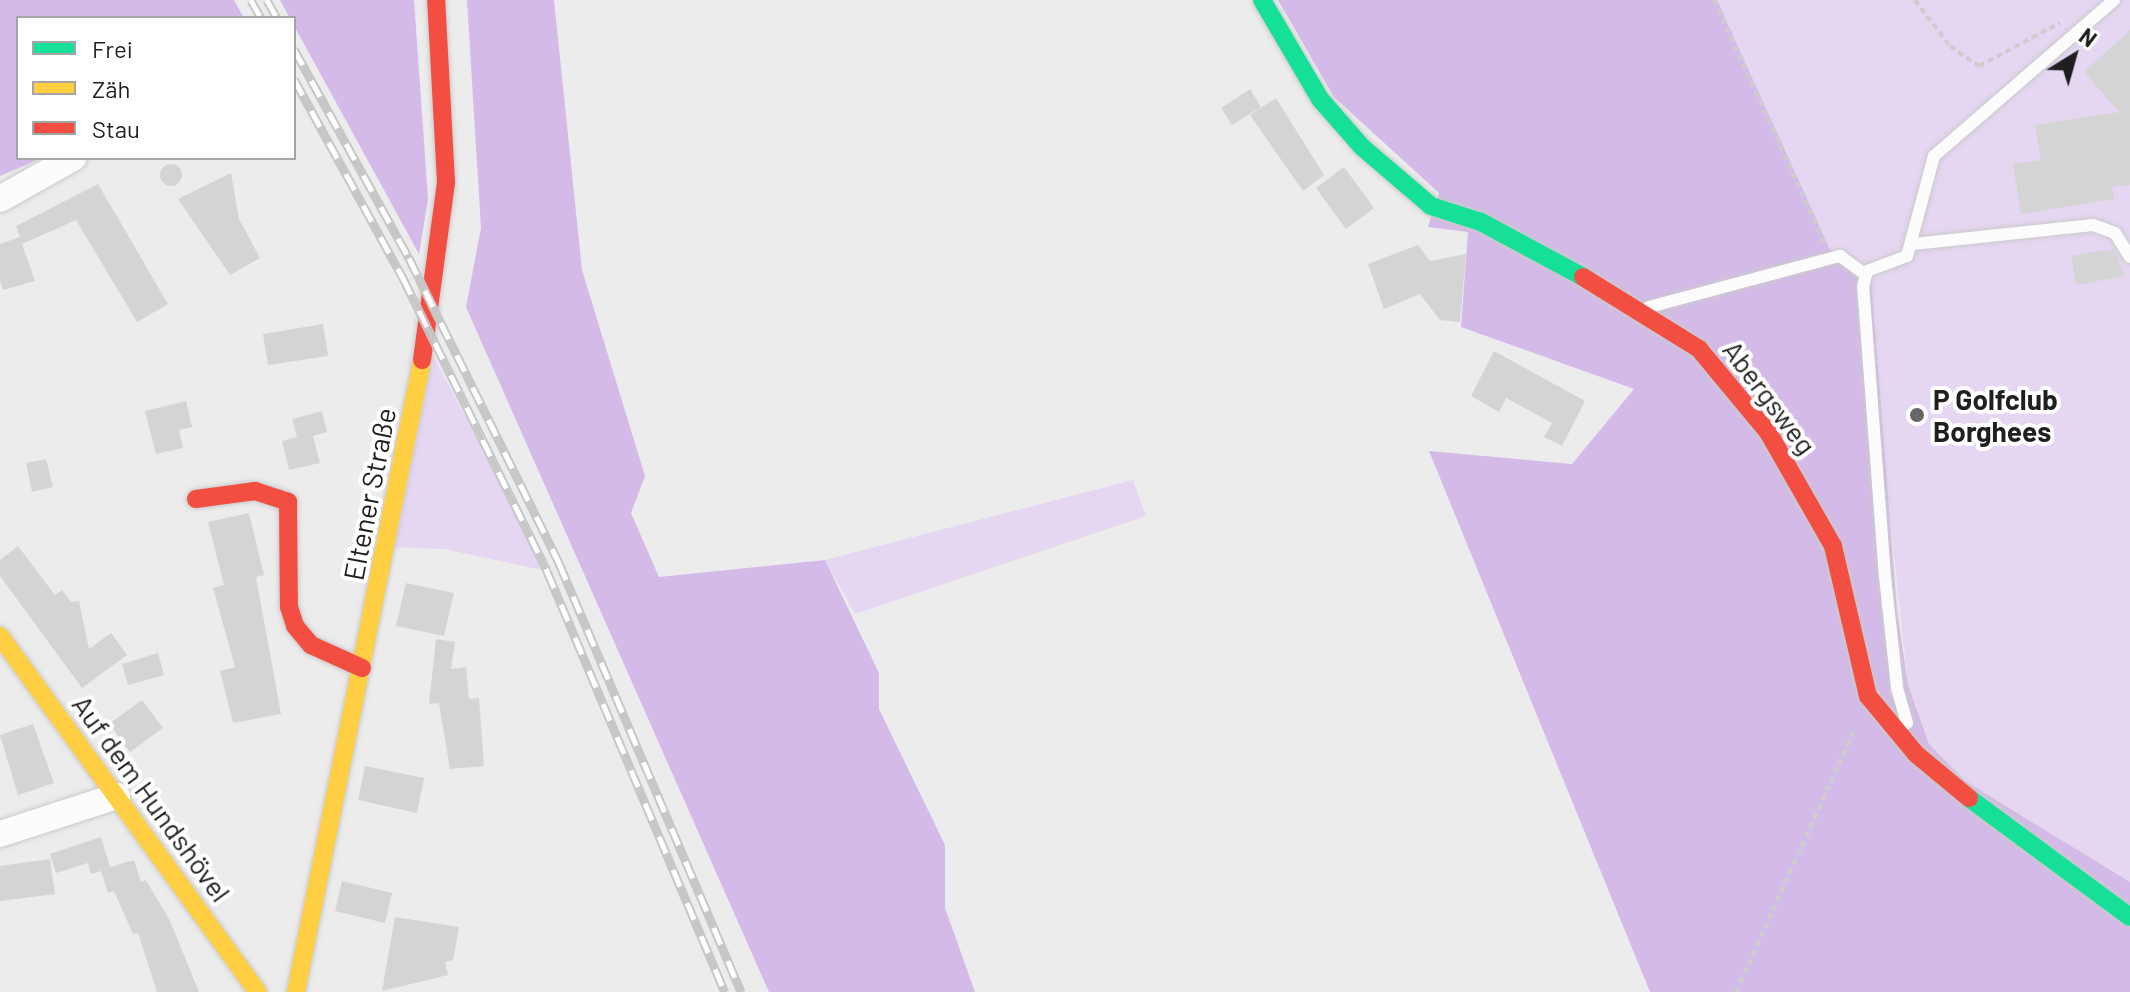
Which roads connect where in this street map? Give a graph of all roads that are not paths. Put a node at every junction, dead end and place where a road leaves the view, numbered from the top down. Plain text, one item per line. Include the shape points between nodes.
1 (436, 0) edge
2 (1262, 0) edge
3 (2114, 0) edge
4 (69, 160) edge
5 (0, 199) edge
6 (1913, 244) junction
7 (2130, 257) edge
8 (1866, 275) junction
9 (1642, 309) junction
10 (196, 499) dead end
11 (0, 636) edge
12 (362, 668) junction
13 (1916, 754) junction
14 (117, 796) junction
15 (0, 834) edge
16 (2130, 917) edge
17 (258, 992) edge
18 (296, 992) edge

1 - 12 street, Eltener Straße via 446,182 416,399
2 - 9 street, Abergsweg via 1320,99 1362,147 1431,206 1481,222
3 - 6 lane via 1934,156
4 - 5 street
6 - 7 lane via 2093,225 2115,233
6 - 8 lane via 1907,256
8 - 9 lane via 1840,256
8 - 13 lane via 1887,592 1897,687
9 - 13 street, Abergsweg via 1699,349 1768,432 1833,546 1868,696
10 - 12 street via 255,491 288,502 289,607 295,626 311,645
11 - 14 street, Auf dem Hundshövel
12 - 18 street, Eltener Straße
13 - 16 street, Abergsweg
14 - 15 street
14 - 17 street, Auf dem Hundshövel

